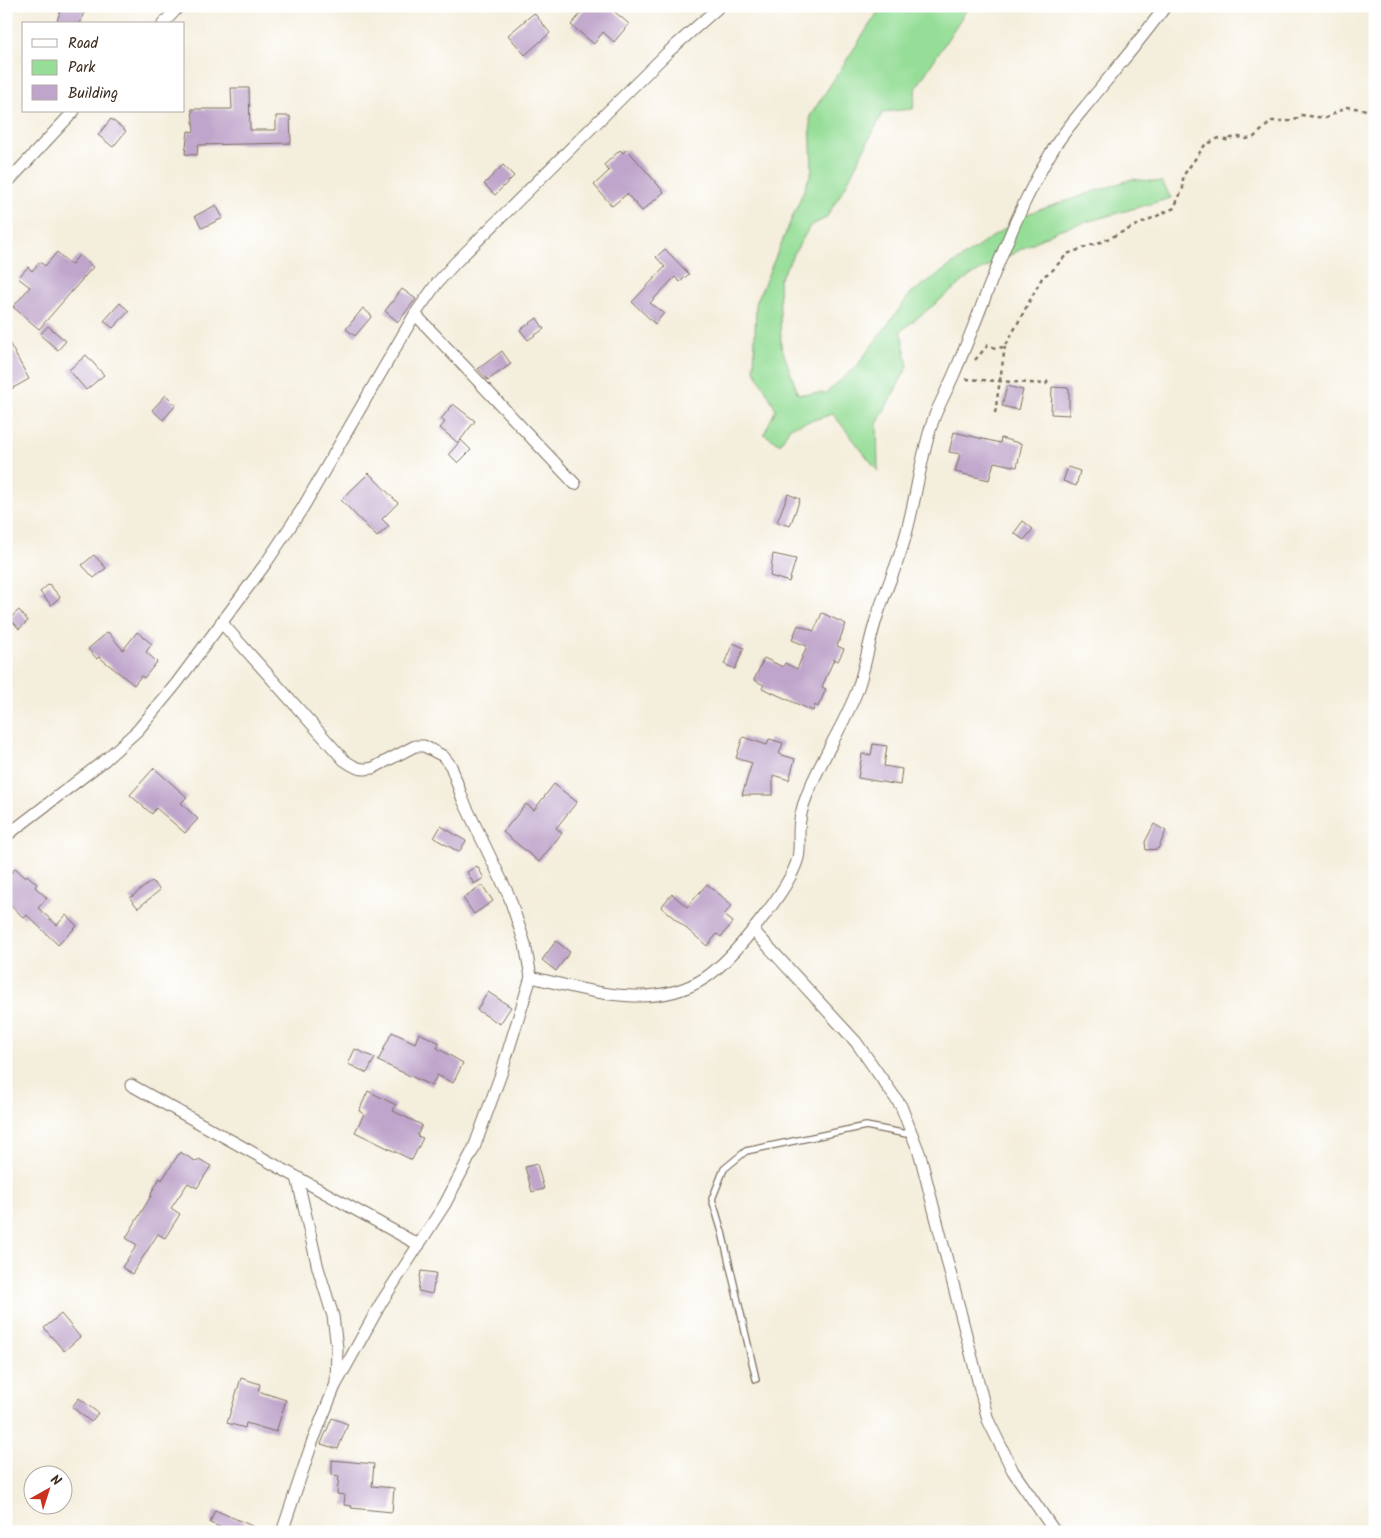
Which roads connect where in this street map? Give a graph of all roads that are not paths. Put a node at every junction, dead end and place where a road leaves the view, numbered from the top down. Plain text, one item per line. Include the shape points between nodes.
1 (180, 6) edge
2 (720, 6) edge
3 (1166, 6) edge
4 (165, 22) edge
5 (73, 112) edge
6 (6, 184) edge
7 (415, 314) junction
8 (575, 484) dead end
9 (221, 622) junction
10 (6, 836) edge
11 (753, 930) junction
12 (531, 977) junction
13 (132, 1085) dead end
14 (912, 1135) junction
15 (298, 1177) junction
16 (419, 1245) junction
17 (756, 1379) dead end
18 (335, 1386) junction
19 (282, 1532) edge
20 (1055, 1532) edge

1 - 4 street
2 - 7 street via 667,53 455,263
3 - 11 street via 1057,143 1029,193 934,417 904,541 875,623 857,691 801,812 800,844 793,872
5 - 6 street
7 - 8 street
7 - 9 street via 302,510
9 - 10 street via 138,730 105,760
9 - 12 street via 353,767 373,768 415,746 424,746 443,756 451,766 463,800 509,896 525,944
11 - 12 street via 704,979 661,995 591,992
11 - 14 street via 856,1042 901,1106
12 - 16 street via 474,1148
13 - 15 street
14 - 17 lane via 866,1126 746,1151 724,1169 712,1199
14 - 20 street via 920,1155 988,1420 1013,1470
15 - 16 street
15 - 18 street via 318,1268 334,1316 337,1348
16 - 18 street via 381,1303
18 - 19 street

